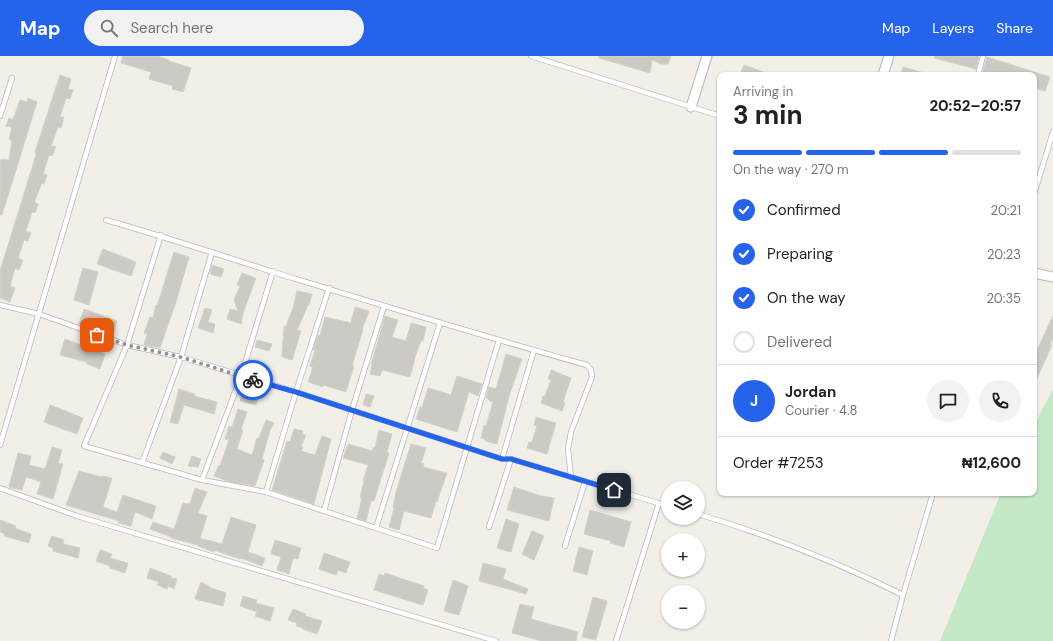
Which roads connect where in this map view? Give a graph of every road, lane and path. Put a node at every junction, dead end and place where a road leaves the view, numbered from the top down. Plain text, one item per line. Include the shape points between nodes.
1 (115, 56) edge
2 (530, 56) edge
3 (707, 56) edge
4 (889, 56) edge
5 (984, 56) edge
6 (884, 72) edge
7 (979, 72) edge
8 (12, 78) dead end
9 (691, 107) junction
10 (717, 115) edge
11 (0, 116) edge
12 (1053, 132) edge
13 (1037, 184) edge
14 (106, 220) dead end
15 (161, 235) junction
16 (212, 252) junction
17 (273, 272) junction
18 (1037, 274) edge
19 (1053, 277) edge
20 (329, 288) junction
21 (0, 305) edge
22 (384, 306) junction
23 (39, 314) junction
24 (440, 323) junction
25 (499, 340) junction
26 (127, 345) junction
27 (534, 350) junction
28 (181, 357) junction
29 (241, 376) junction
30 (296, 392) junction
31 (352, 410) junction
32 (406, 428) junction
33 (0, 445) edge
34 (467, 447) junction
35 (502, 459) junction
36 (511, 459) junction
37 (142, 463) junction
38 (571, 477) junction
39 (202, 480) junction
40 (585, 482) junction
41 (0, 488) edge
42 (266, 492) junction
43 (932, 496) edge
44 (659, 503) joint
45 (324, 511) junction
46 (705, 516) edge
47 (488, 526) dead end
48 (376, 528) junction
49 (565, 546) dead end
50 (903, 595) junction
51 (496, 641) edge
52 (616, 641) edge
53 (891, 641) edge

1 - 23 lane
2 - 9 lane
3 - 9 street
4 - 6 street
5 - 7 lane
8 - 11 lane
9 - 10 lane
12 - 13 lane
14 - 15 lane
15 - 16 lane
15 - 26 lane
16 - 17 lane
16 - 28 lane
17 - 20 lane
17 - 29 lane
18 - 19 street
20 - 22 lane
20 - 30 lane
21 - 23 lane
22 - 24 lane
22 - 31 lane
23 - 26 lane
23 - 33 lane
24 - 25 lane
24 - 32 lane
25 - 27 lane
25 - 34 lane
26 - 28 lane
26 - 37 lane via 84,446
27 - 35 lane
27 - 38 lane via 587,365 591,370 592,377 571,432 568,448
28 - 29 lane
28 - 37 lane
29 - 30 lane
29 - 39 lane
30 - 31 lane
30 - 42 lane
31 - 32 lane
31 - 45 lane
32 - 34 lane
32 - 48 lane
34 - 35 lane
34 - 48 lane via 436,548
35 - 36 lane
36 - 38 lane
36 - 47 lane
37 - 39 lane
38 - 40 lane
39 - 42 lane
40 - 44 lane
40 - 49 lane
41 - 51 lane via 77,516
42 - 45 lane
43 - 50 lane
44 - 52 lane
45 - 48 lane
46 - 50 lane via 800,550
50 - 53 lane

